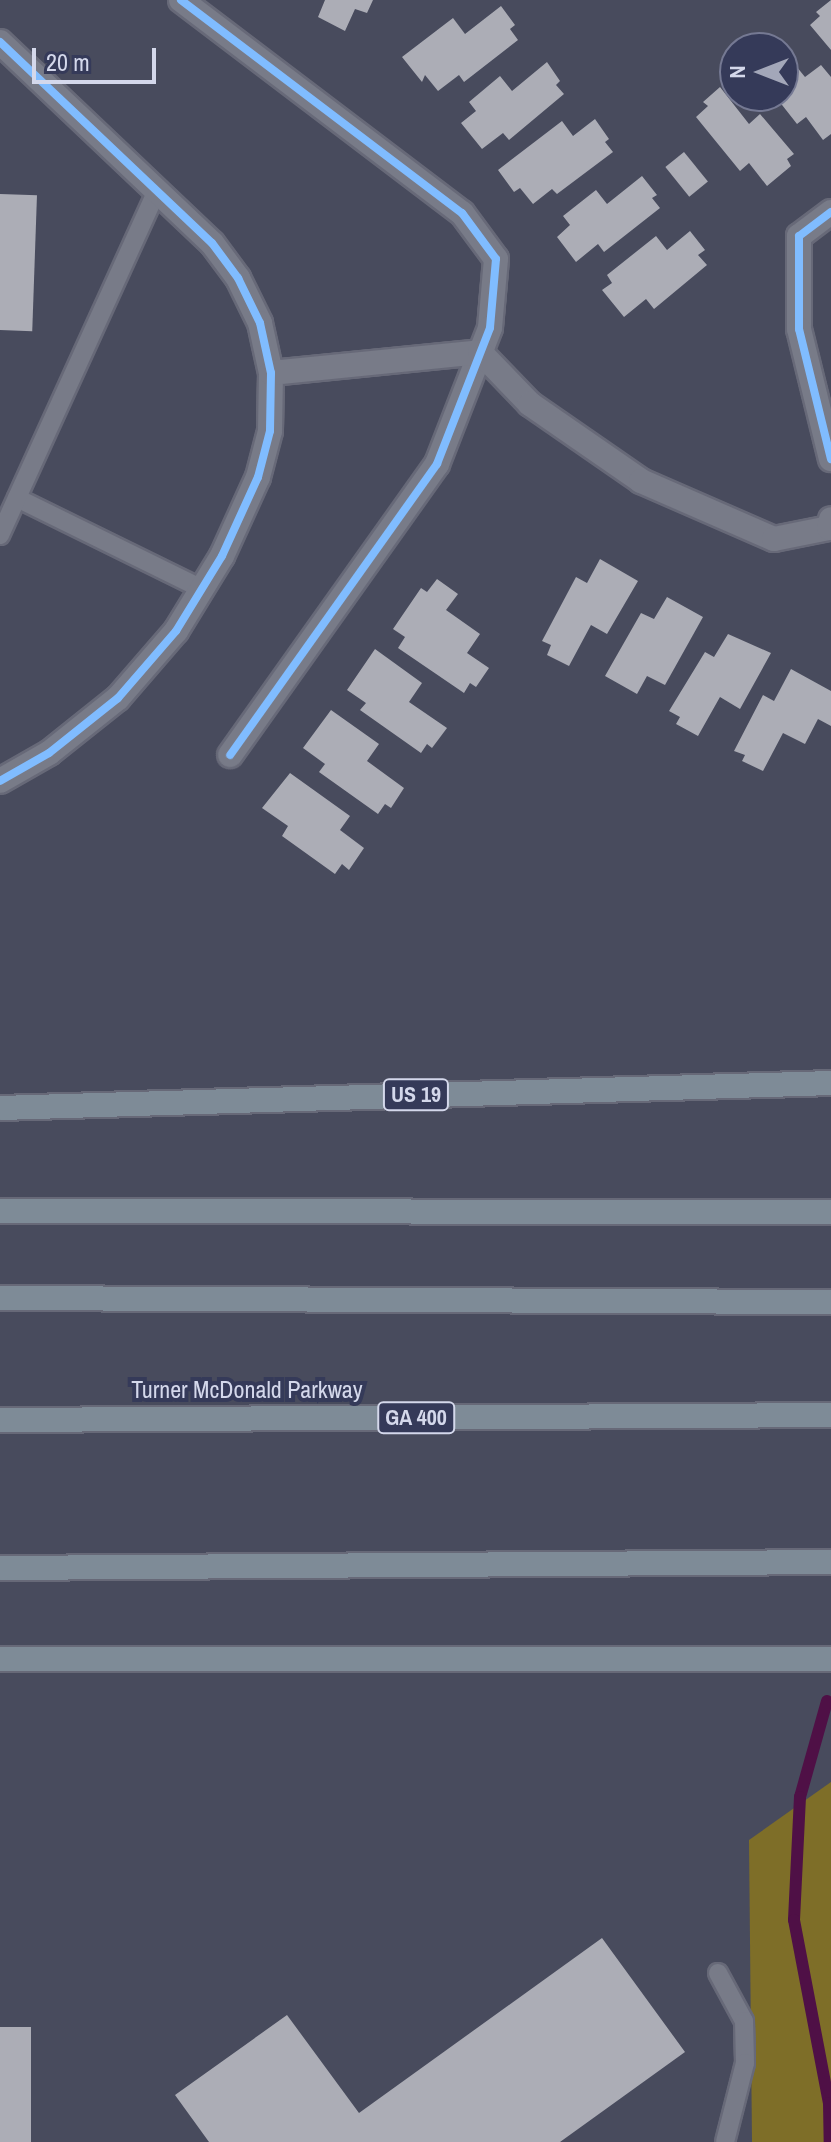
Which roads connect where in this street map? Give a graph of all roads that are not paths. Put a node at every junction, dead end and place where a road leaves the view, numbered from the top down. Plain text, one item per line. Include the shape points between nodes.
1 (181, 0) edge
2 (0, 42) edge
3 (157, 191) junction
4 (831, 212) edge
5 (480, 352) junction
6 (271, 373) junction
7 (831, 459) edge
8 (17, 498) junction
9 (831, 519) edge
10 (0, 535) edge
11 (202, 589) junction
12 (230, 755) dead end
13 (0, 781) edge
14 (831, 1083) edge
15 (0, 1108) edge
16 (0, 1211) edge
17 (831, 1212) edge
18 (0, 1298) edge
19 (831, 1302) edge
20 (831, 1415) edge
21 (0, 1420) edge
22 (831, 1562) edge
23 (0, 1568) edge
24 (0, 1659) edge
25 (831, 1659) edge
26 (718, 1973) dead end
27 (725, 2142) edge

1 - 5 street via 462,213 496,259 490,328
2 - 3 street
3 - 6 street via 212,243 238,278 260,323
3 - 8 lane
4 - 7 street via 799,236 799,329
5 - 6 street
5 - 9 street via 530,404 641,481 774,539 829,528
5 - 12 street via 437,464
6 - 11 street via 270,431 258,477
8 - 10 lane
8 - 11 lane
11 - 13 street via 176,631 118,698 49,753
14 - 15 highway, US 19
16 - 17 highway
18 - 19 highway
20 - 21 highway, Turner McDonald Parkway / GA 400
22 - 23 highway
24 - 25 highway
26 - 27 lane via 744,2021 745,2063

